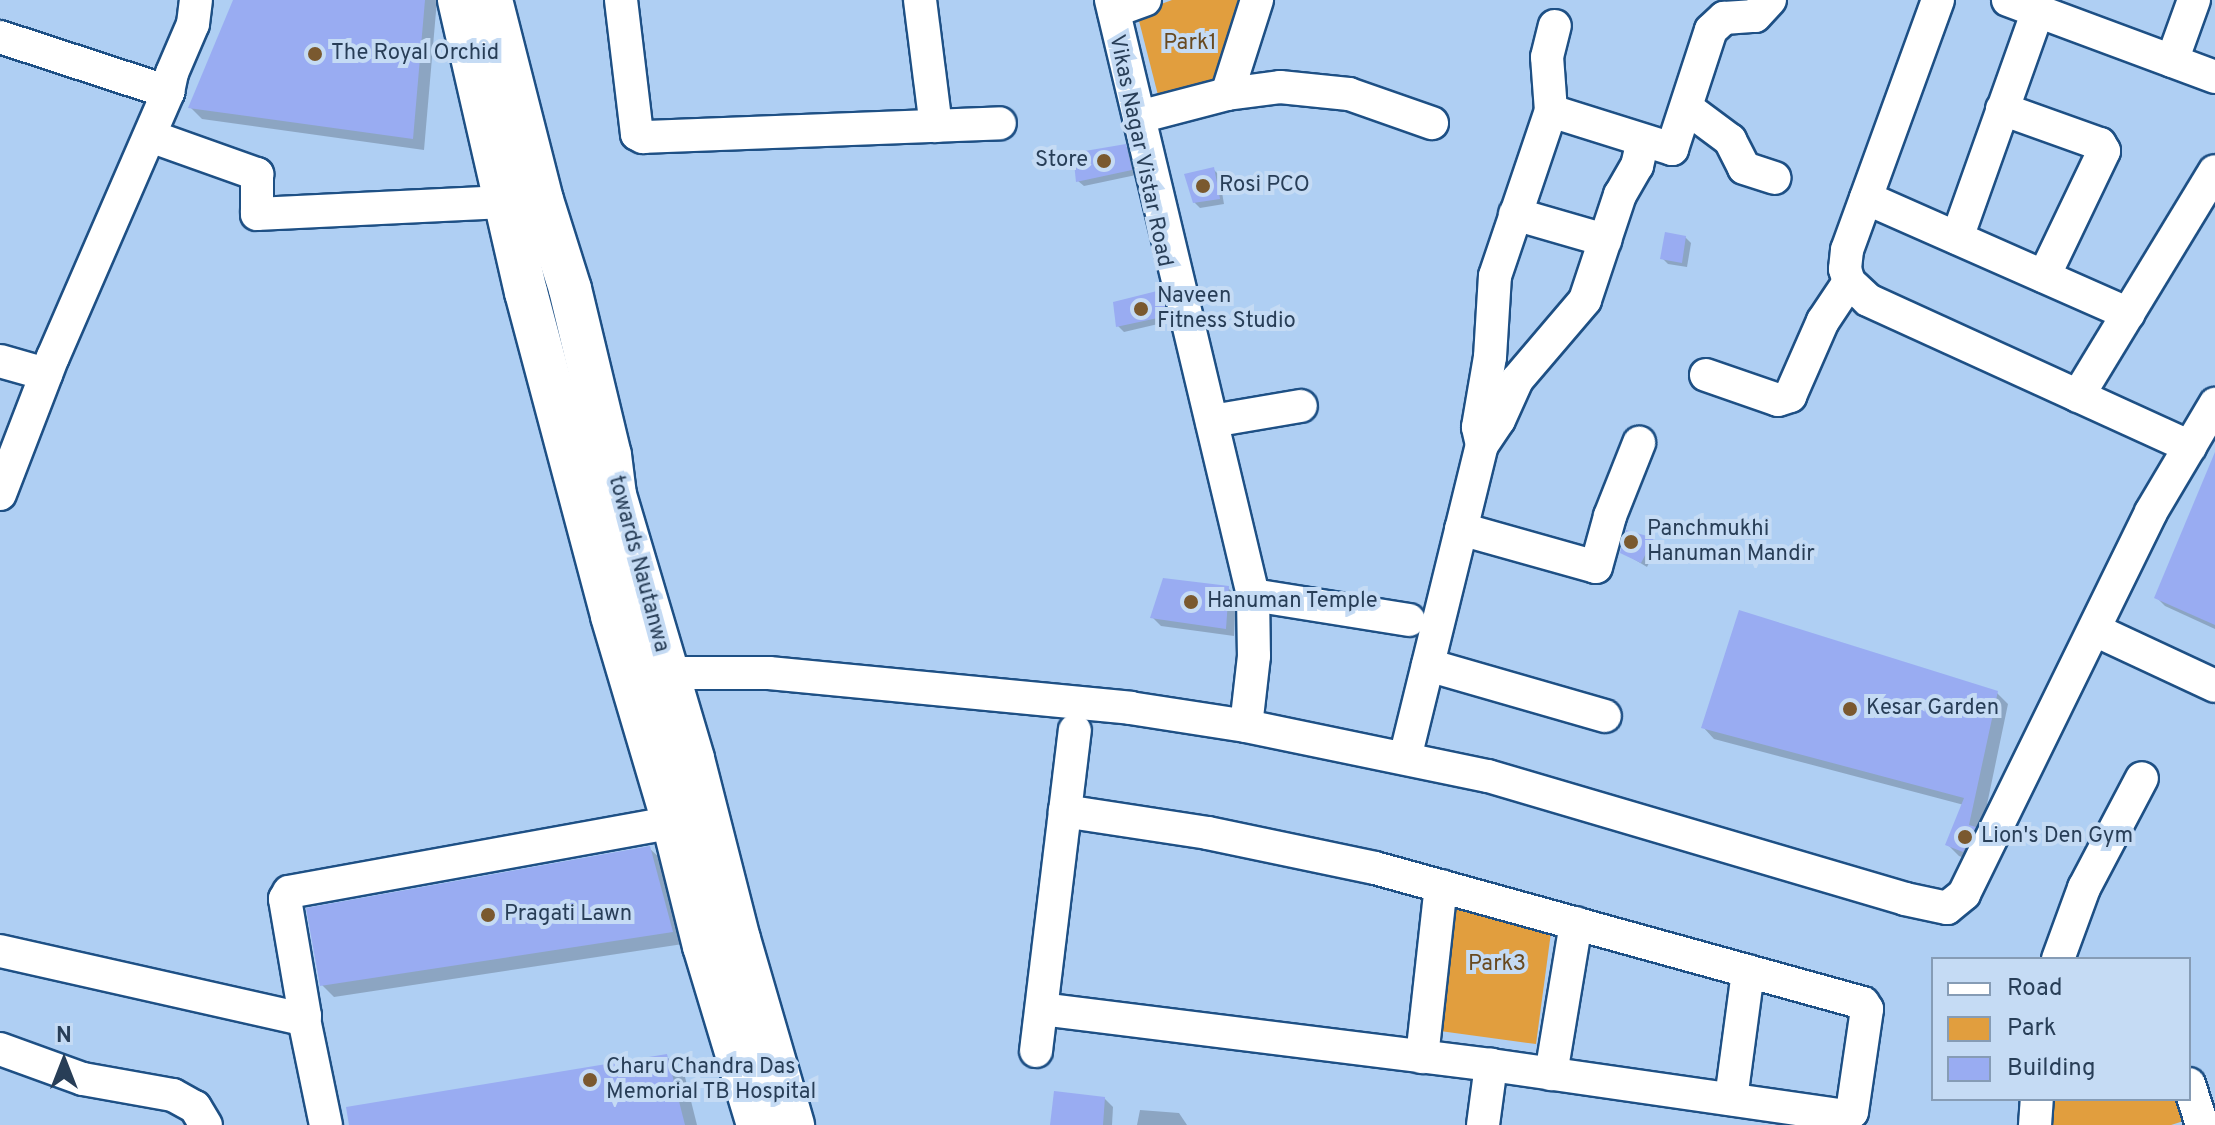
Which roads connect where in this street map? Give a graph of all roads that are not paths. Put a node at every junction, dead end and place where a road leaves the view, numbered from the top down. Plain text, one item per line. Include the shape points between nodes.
1 (196, 0) edge
2 (459, 0) edge
3 (491, 0) edge
4 (621, 0) edge
5 (920, 0) edge
6 (1145, 0) edge
7 (1257, 0) edge
8 (1770, 0) edge
9 (1938, 0) edge
10 (2194, 0) edge
11 (1111, 4) edge
12 (2023, 6) edge
13 (1555, 26) dead end
14 (0, 37) edge
15 (2172, 61) junction
16 (2215, 77) edge
17 (168, 92) junction
18 (1227, 94) junction
19 (1687, 108) junction
20 (2002, 109) junction
21 (1551, 111) junction
22 (1139, 117) junction
23 (1000, 123) dead end
24 (1432, 123) dead end
25 (936, 126) junction
26 (150, 136) junction
27 (1643, 141) junction
28 (2215, 171) edge
29 (1774, 178) dead end
30 (1866, 198) junction
31 (504, 202) junction
32 (1515, 214) junction
33 (1957, 238) junction
34 (1605, 240) junction
35 (2044, 276) junction
36 (1849, 282) junction
37 (2129, 314) junction
38 (0, 361) edge
39 (46, 374) junction
40 (1706, 375) dead end
41 (2078, 396) junction
42 (1301, 406) dead end
43 (1212, 421) junction
44 (2206, 427) edge
45 (1639, 443) dead end
46 (1482, 445) junction
47 (0, 494) edge
48 (1461, 529) junction
49 (1253, 595) junction
50 (1409, 620) dead end
51 (2095, 630) junction
52 (1428, 665) junction
53 (666, 673) junction
54 (1252, 677) junction
55 (2215, 686) edge
56 (1605, 716) dead end
57 (1246, 726) junction
58 (1075, 730) dead end
59 (1405, 758) junction
60 (2142, 778) dead end
61 (1065, 811) junction
62 (673, 822) junction
63 (1441, 886) junction
64 (1576, 923) junction
65 (0, 951) edge
66 (2059, 957) edge
67 (1748, 971) junction
68 (1042, 1009) junction
69 (304, 1019) junction
70 (0, 1049) edge
71 (1036, 1051) dead end
72 (1422, 1057) junction
73 (1491, 1065) junction
74 (1551, 1074) junction
75 (2191, 1090) edge
76 (1731, 1099) junction
77 (2037, 1101) edge
78 (206, 1125) edge
79 (326, 1125) edge
80 (758, 1125) edge
81 (793, 1125) edge
82 (1483, 1125) edge
83 (2035, 1125) edge
84 (2202, 1125) edge

1 - 17 street via 193,24
2 - 31 main road
3 - 53 main road, towards Nautanwa via 570,289 615,495
4 - 25 street via 639,136
5 - 25 street
6 - 11 street
7 - 18 street
8 - 19 street via 1755,16 1724,18 1711,30
9 - 30 street
10 - 15 street
11 - 22 street
11 - 54 street, Vikas Nagar Vistar Road
12 - 15 street
12 - 20 street
13 - 21 street via 1548,51
14 - 17 street
15 - 16 street
17 - 26 street
18 - 22 street
18 - 24 street via 1311,88 1349,94
19 - 27 street via 1672,149
19 - 29 street via 1730,140 1744,168
20 - 33 street
20 - 35 street via 2100,144 2104,151
21 - 27 street
21 - 32 street
22 - 43 street
23 - 25 street
26 - 31 street via 257,174 257,214
26 - 39 street
27 - 34 street
28 - 37 street
30 - 33 street
30 - 36 street via 1847,250
31 - 62 main road via 612,616
32 - 34 street
32 - 46 street via 1495,276 1490,357 1478,427
33 - 35 street
34 - 46 street via 1585,300 1517,380
35 - 37 street
36 - 40 street via 1823,321 1790,396 1778,400
36 - 41 street via 1868,300
37 - 41 street
38 - 39 street
39 - 47 street
41 - 44 street
42 - 43 street
43 - 49 street
44 - 51 street via 2151,512
45 - 48 street via 1596,567
46 - 48 street
48 - 52 street
49 - 50 street
49 - 54 street
51 - 55 street
51 - 59 street via 1964,894 1947,908 1488,776
52 - 56 street
52 - 59 street
53 - 57 street via 769,673 1130,708
53 - 81 main road, towards Nautanwa
54 - 57 street
57 - 59 street
58 - 61 street
60 - 66 street via 2084,888
61 - 63 street via 1284,847
61 - 68 street
62 - 69 street via 289,892 285,899
62 - 80 main road
63 - 64 street
63 - 72 street
64 - 67 street
64 - 74 street
65 - 69 street
67 - 76 street
67 - 76 street via 1863,1003 1867,1009 1850,1115
68 - 71 street
68 - 72 street
69 - 79 street
70 - 78 street via 83,1079 173,1095 195,1107
72 - 73 street
73 - 74 street
73 - 82 street
74 - 76 street
75 - 84 street
77 - 83 street

